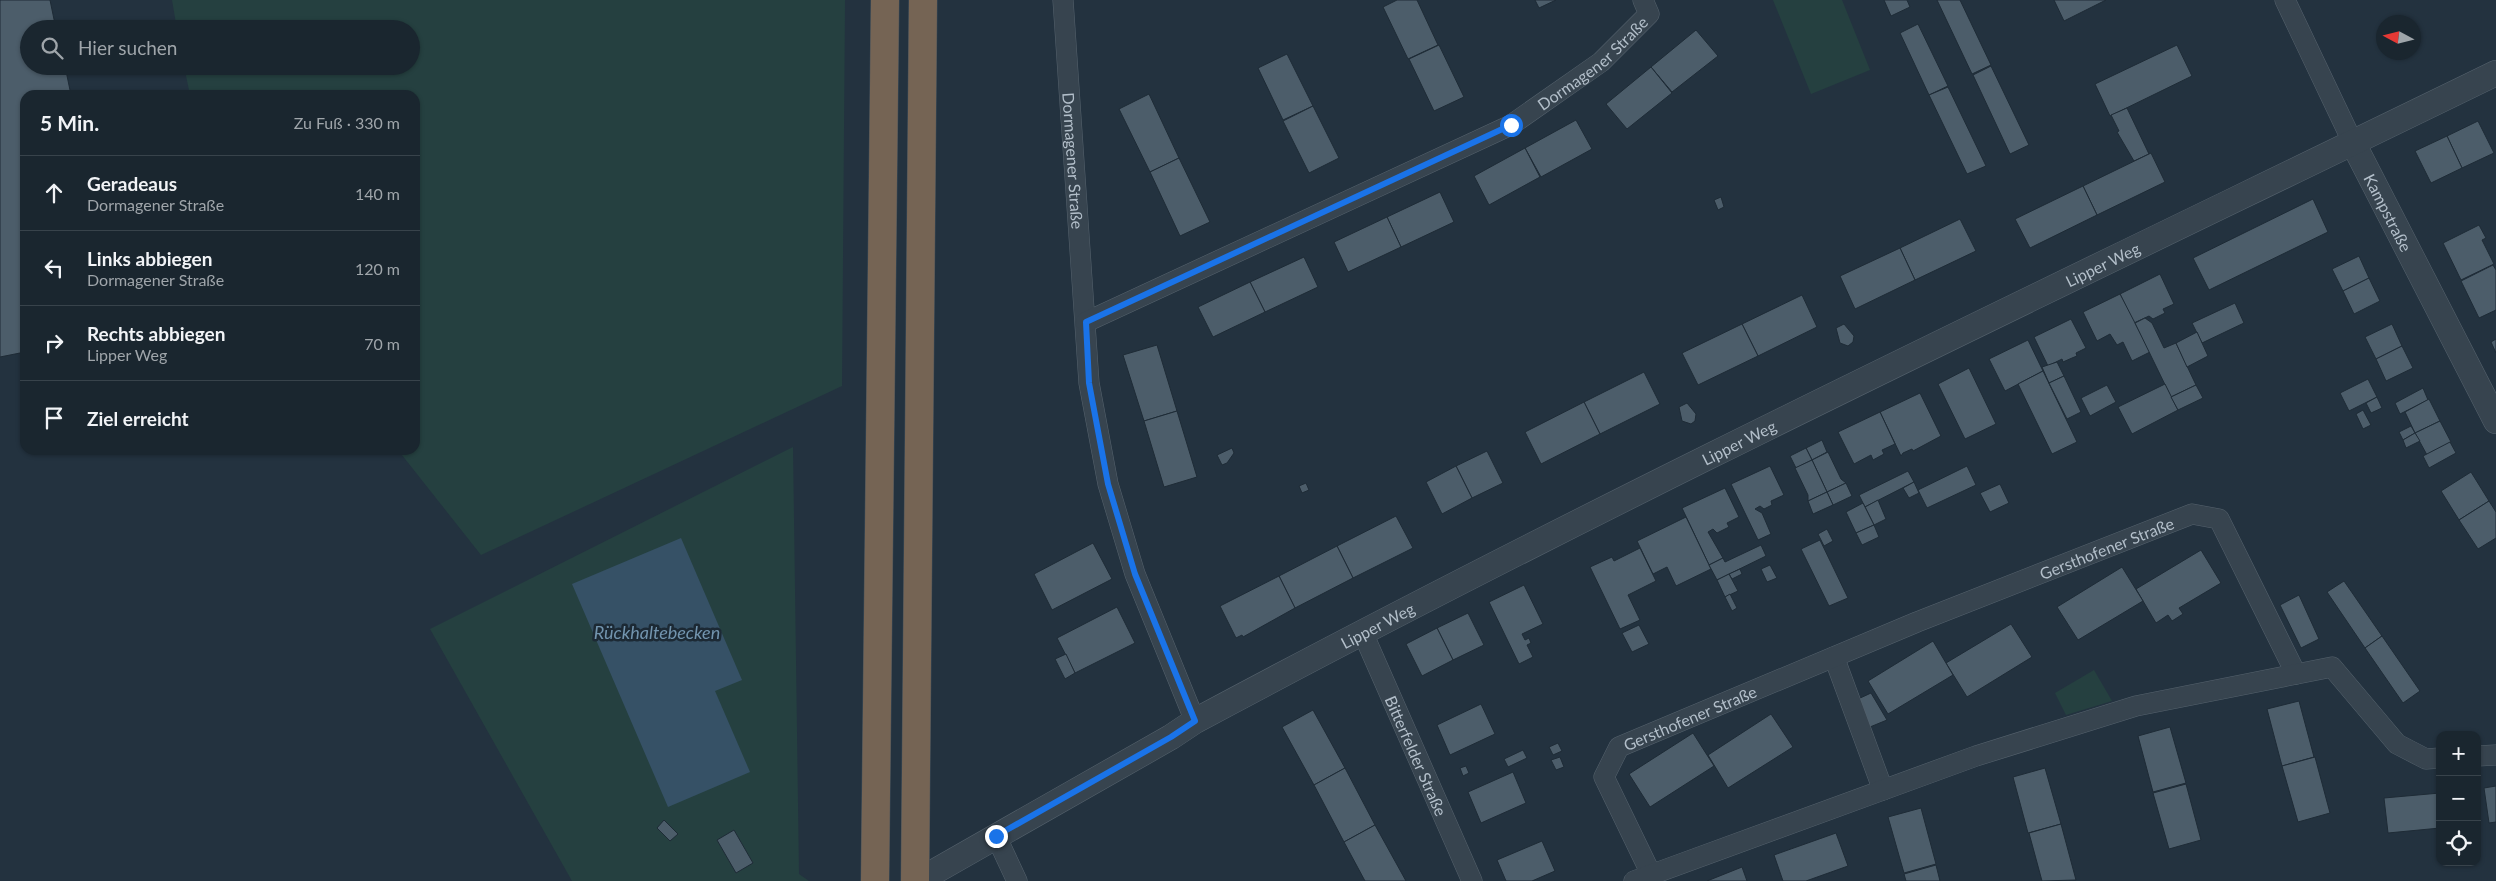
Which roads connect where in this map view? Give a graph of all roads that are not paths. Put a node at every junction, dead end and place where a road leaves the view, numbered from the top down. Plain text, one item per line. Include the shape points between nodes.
1 (885, 0) edge
2 (924, 0) edge
3 (1063, 0) edge
4 (1643, 0) edge
5 (2285, 0) edge
6 (2496, 73) edge
7 (2354, 143) junction
8 (1086, 322) junction
9 (2496, 422) edge
10 (1362, 631) junction
11 (1834, 657) junction
12 (2296, 674) junction
13 (1195, 721) junction
14 (2496, 755) edge
15 (2481, 756) edge
16 (2436, 758) edge
17 (1883, 790) junction
18 (996, 836) junction
19 (875, 872) edge
20 (1642, 878) edge
21 (915, 881) edge
22 (918, 881) edge
23 (1017, 881) edge
24 (1472, 881) edge

1 - 19 highway
2 - 21 highway
3 - 8 street, Dormagener Straße
4 - 8 street, Dormagener Straße via 1649,14 1601,62 1511,125
5 - 7 street, Kampstraße
6 - 7 street, Lipper Weg
7 - 9 street, Kampstraße
7 - 10 street, Lipper Weg via 1881,372
8 - 13 street, Dormagener Straße via 1089,383 1108,484 1135,574
10 - 13 street, Lipper Weg
10 - 24 street, Bitterfelder Straße
11 - 12 street, Gersthofener Straße via 2192,514 2219,519
11 - 17 street
11 - 20 street, Gersthofener Straße via 1619,747 1604,777
12 - 16 street, Gersthofener Straße via 2332,666 2397,744 2426,759
12 - 17 street, Gersthofener Straße via 2136,706 1976,756
13 - 18 street, Lipper Weg
14 - 15 street
17 - 20 street, Gersthofener Straße
18 - 22 street, Lipper Weg
18 - 23 street

